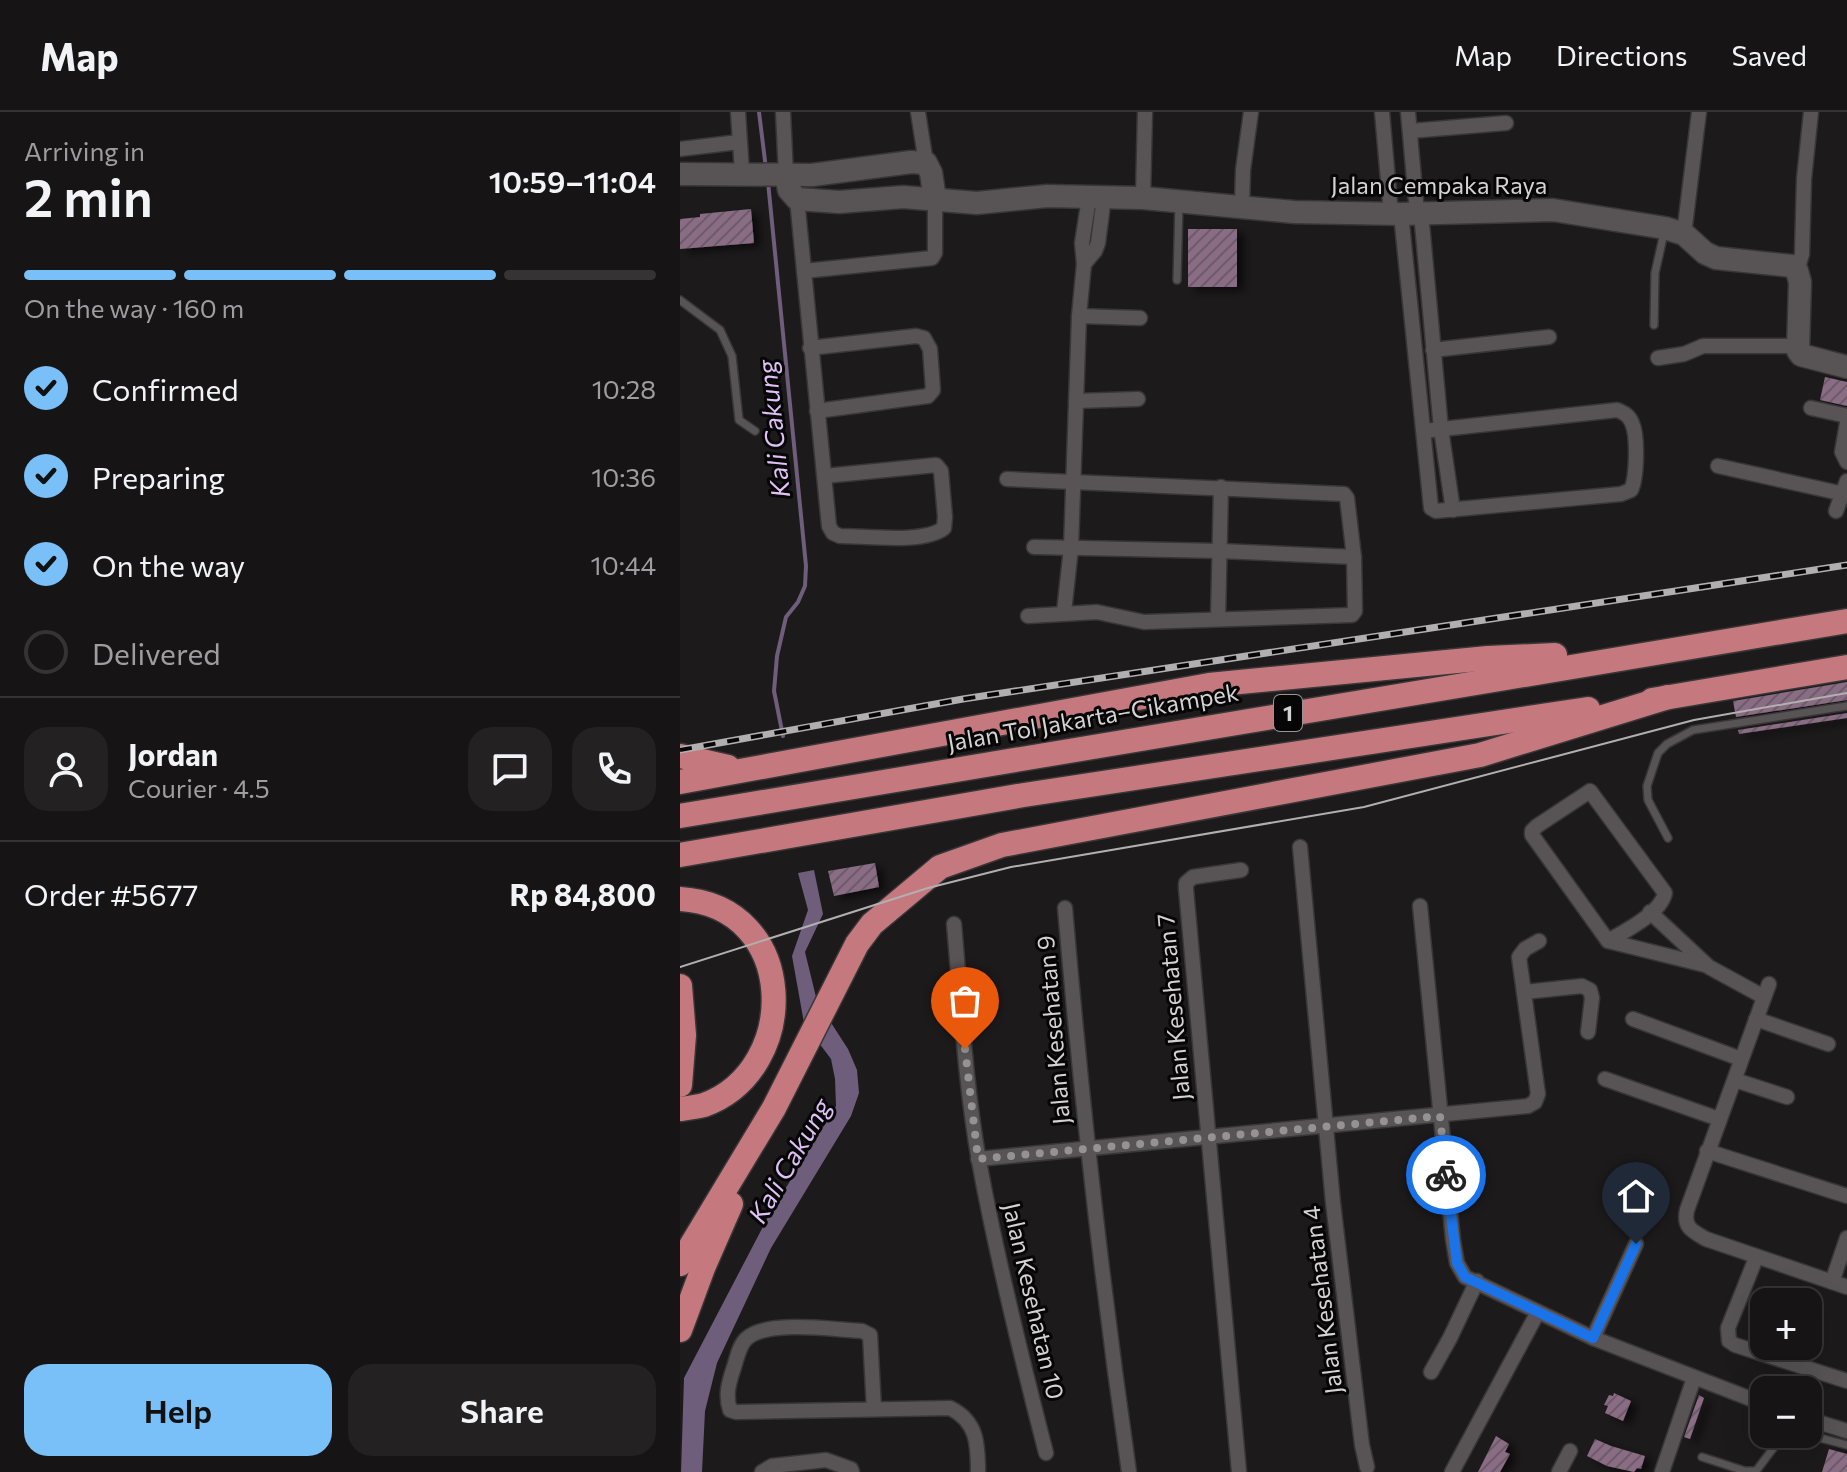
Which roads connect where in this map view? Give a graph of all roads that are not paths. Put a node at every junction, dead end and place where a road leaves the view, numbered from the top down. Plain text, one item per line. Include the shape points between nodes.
1 (738, 112) edge
2 (783, 112) edge
3 (918, 112) edge
4 (1145, 112) edge
5 (1251, 112) edge
6 (1382, 112) edge
7 (1408, 112) edge
8 (1699, 112) edge
9 (1811, 112) edge
10 (1506, 123) dead end
11 (1410, 131) junction
12 (739, 142) junction
13 (680, 149) edge
14 (926, 163) junction
15 (680, 174) edge
16 (765, 174) junction
17 (1096, 198) junction
18 (1143, 198) junction
19 (797, 199) junction
20 (935, 199) junction
21 (1179, 201) junction
22 (1242, 207) junction
23 (1408, 214) junction
24 (1675, 231) junction
25 (1084, 264) junction
26 (804, 271) junction
27 (1797, 271) junction
28 (1177, 280) dead end
29 (680, 300) edge
30 (1079, 316) junction
31 (1140, 318) dead end
32 (1654, 325) dead end
33 (1549, 337) dead end
34 (1798, 346) junction
35 (810, 348) junction
36 (1433, 350) junction
37 (1658, 358) dead end
38 (1847, 367) edge
39 (1138, 399) dead end
40 (1076, 401) junction
41 (1811, 408) dead end
42 (817, 411) junction
43 (1847, 416) edge
44 (1847, 423) edge
45 (1441, 429) junction
46 (755, 431) dead end
47 (1424, 431) junction
48 (1847, 462) edge
49 (1718, 466) dead end
50 (825, 476) junction
51 (1007, 479) dead end
52 (1072, 482) junction
53 (1221, 487) junction
54 (1846, 487) edge
55 (1453, 510) junction
56 (1836, 511) dead end
57 (1034, 547) dead end
58 (1071, 548) junction
59 (1220, 551) junction
60 (1354, 557) junction
61 (1064, 612) junction
62 (1028, 616) dead end
63 (1218, 619) junction
64 (1847, 621) edge
65 (1648, 653) junction
66 (1847, 667) edge
67 (1668, 697) junction
68 (1847, 706) edge
69 (680, 756) edge
70 (747, 769) junction
71 (680, 782) edge
72 (680, 816) edge
73 (1668, 838) dead end
74 (1300, 847) dead end
75 (680, 855) edge
76 (1241, 870) dead end
77 (680, 899) edge
78 (1420, 906) dead end
79 (1065, 908) dead end
80 (1650, 912) junction
81 (954, 924) dead end
82 (1539, 941) dead end
83 (1608, 941) junction
84 (1709, 967) junction
85 (680, 986) edge
86 (1524, 992) junction
87 (1633, 1019) dead end
88 (1756, 1019) junction
89 (1588, 1032) dead end
90 (1828, 1044) dead end
91 (1741, 1059) junction
92 (1605, 1079) dead end
93 (1735, 1080) junction
94 (680, 1085) edge
95 (1787, 1097) dead end
96 (680, 1109) edge
97 (772, 1111) junction
98 (1440, 1116) junction
99 (1719, 1119) junction
100 (1325, 1128) junction
101 (1208, 1138) junction
102 (1088, 1148) junction
103 (1707, 1151) junction
104 (978, 1159) junction
105 (1847, 1196) edge
106 (1847, 1238) edge
107 (1636, 1244) dead end
108 (1756, 1258) junction
109 (680, 1264) edge
110 (1477, 1281) junction
111 (1840, 1285) edge
112 (1538, 1312) junction
113 (680, 1330) edge
114 (1593, 1338) junction
115 (1431, 1372) dead end
116 (1846, 1377) edge
117 (1694, 1378) junction
118 (1750, 1399) edge
119 (874, 1409) junction
120 (1822, 1423) edge
121 (1847, 1431) edge
122 (1822, 1438) edge
123 (1847, 1445) edge
124 (1773, 1448) edge
125 (1570, 1451) dead end
126 (1046, 1453) dead end
127 (1702, 1457) dead end
128 (1367, 1467) dead end
129 (762, 1472) edge
130 (852, 1472) edge
131 (978, 1472) edge
132 (1129, 1472) edge
133 (1239, 1472) edge
134 (1452, 1472) edge
135 (1559, 1472) edge
136 (1662, 1472) edge

1 - 12 street
2 - 16 street
3 - 14 street
4 - 18 street
5 - 22 street
6 - 23 street
7 - 11 street
8 - 24 street
9 - 27 street
10 - 11 street
11 - 23 street
12 - 13 street
12 - 16 street
14 - 16 street
14 - 20 street
15 - 16 street
16 - 19 street
17 - 18 street, Jalan Cempaka Raya
17 - 20 street, Jalan Cempaka Raya via 1047,196 977,203
17 - 25 street via 1082,243
17 - 25 street via 1100,220 1095,251
18 - 21 street, Jalan Cempaka Raya
19 - 20 street, Jalan Cempaka Raya
19 - 26 street
20 - 26 street via 935,253 930,259
21 - 22 street, Jalan Cempaka Raya
21 - 28 lane
22 - 23 street, Jalan Cempaka Raya
23 - 24 street, Jalan Cempaka Raya via 1553,210
23 - 36 street
23 - 47 street
24 - 27 street, Jalan Cempaka Raya via 1716,258 1782,264
24 - 32 lane via 1655,273
25 - 30 street
26 - 35 street
27 - 34 street
29 - 46 lane via 720,330 732,356 739,420
30 - 31 street
30 - 40 street
33 - 36 street
34 - 37 street via 1703,346
34 - 38 street via 1801,355
35 - 42 street
35 - 42 street via 916,336 930,349 933,390 928,396
36 - 45 street
39 - 40 street
40 - 52 street
41 - 43 street
42 - 50 street
44 - 48 street via 1842,452
45 - 47 street
45 - 55 street
45 - 55 street via 1617,410 1634,425 1636,479 1631,490
47 - 55 street via 1431,508
49 - 54 street
50 - 50 street via 939,467 944,528 916,536 833,533
51 - 52 street
52 - 53 street
52 - 58 street
53 - 59 street
53 - 60 street via 1344,494
54 - 56 street
57 - 58 street
58 - 59 street
58 - 61 street
59 - 60 street
59 - 63 street
60 - 63 street via 1352,615
61 - 62 street
61 - 63 street via 1097,612 1144,622
64 - 65 highway, Jalan Tol Jakarta–Cikampek / 1
65 - 70 highway via 1488,658 1219,684
65 - 72 highway, Jalan Tol Jakarta–Cikampek / 1
66 - 67 highway, 1
67 - 75 highway, 1 via 1048,791
67 - 97 highway via 1480,755 1002,845 940,867 872,924 857,944
68 - 73 lane via 1693,730 1667,744 1658,753 1647,786 1648,800
69 - 70 highway
70 - 71 highway
74 - 100 street, Jalan Kesehatan 4
76 - 101 street, Jalan Kesehatan 7 via 1193,877 1186,883
77 - 96 highway via 718,906 741,922 767,955 774,985 773,1015 760,1056 748,1074 720,1097
78 - 98 street
79 - 102 street, Jalan Kesehatan 9
80 - 83 street
80 - 83 street via 1665,893 1593,793 1586,792 1532,835
80 - 84 street
81 - 104 street, Jalan Kesehatan 10
82 - 86 street via 1519,957
83 - 84 street
84 - 88 street via 1766,990
85 - 94 highway
86 - 89 street via 1582,986 1590,990
86 - 98 street via 1535,1102
87 - 91 street
88 - 90 street
88 - 91 street
91 - 93 street
92 - 99 street
93 - 95 street
93 - 99 street
97 - 109 highway
97 - 113 highway
98 - 100 street
98 - 110 street via 1457,1263 1465,1277
99 - 103 street
100 - 101 street
100 - 128 street, Jalan Kesehatan 4
101 - 102 street
101 - 133 street
102 - 104 street
102 - 132 street, Jalan Kesehatan 9
103 - 105 street
103 - 108 street via 1686,1224 1706,1239
104 - 126 street, Jalan Kesehatan 10
106 - 111 street
107 - 114 street
108 - 111 street
108 - 116 street via 1728,1328 1729,1341
110 - 112 street
110 - 115 street
112 - 114 street
112 - 134 street
114 - 117 street
117 - 118 street
117 - 136 street
119 - 119 street via 870,1335 862,1331 766,1329 747,1339 728,1385 727,1402 736,1412
119 - 131 street via 936,1406 960,1413 975,1431
120 - 121 street
122 - 123 lane
124 - 127 lane via 1756,1471
125 - 135 street
129 - 130 street via 772,1466 826,1460

